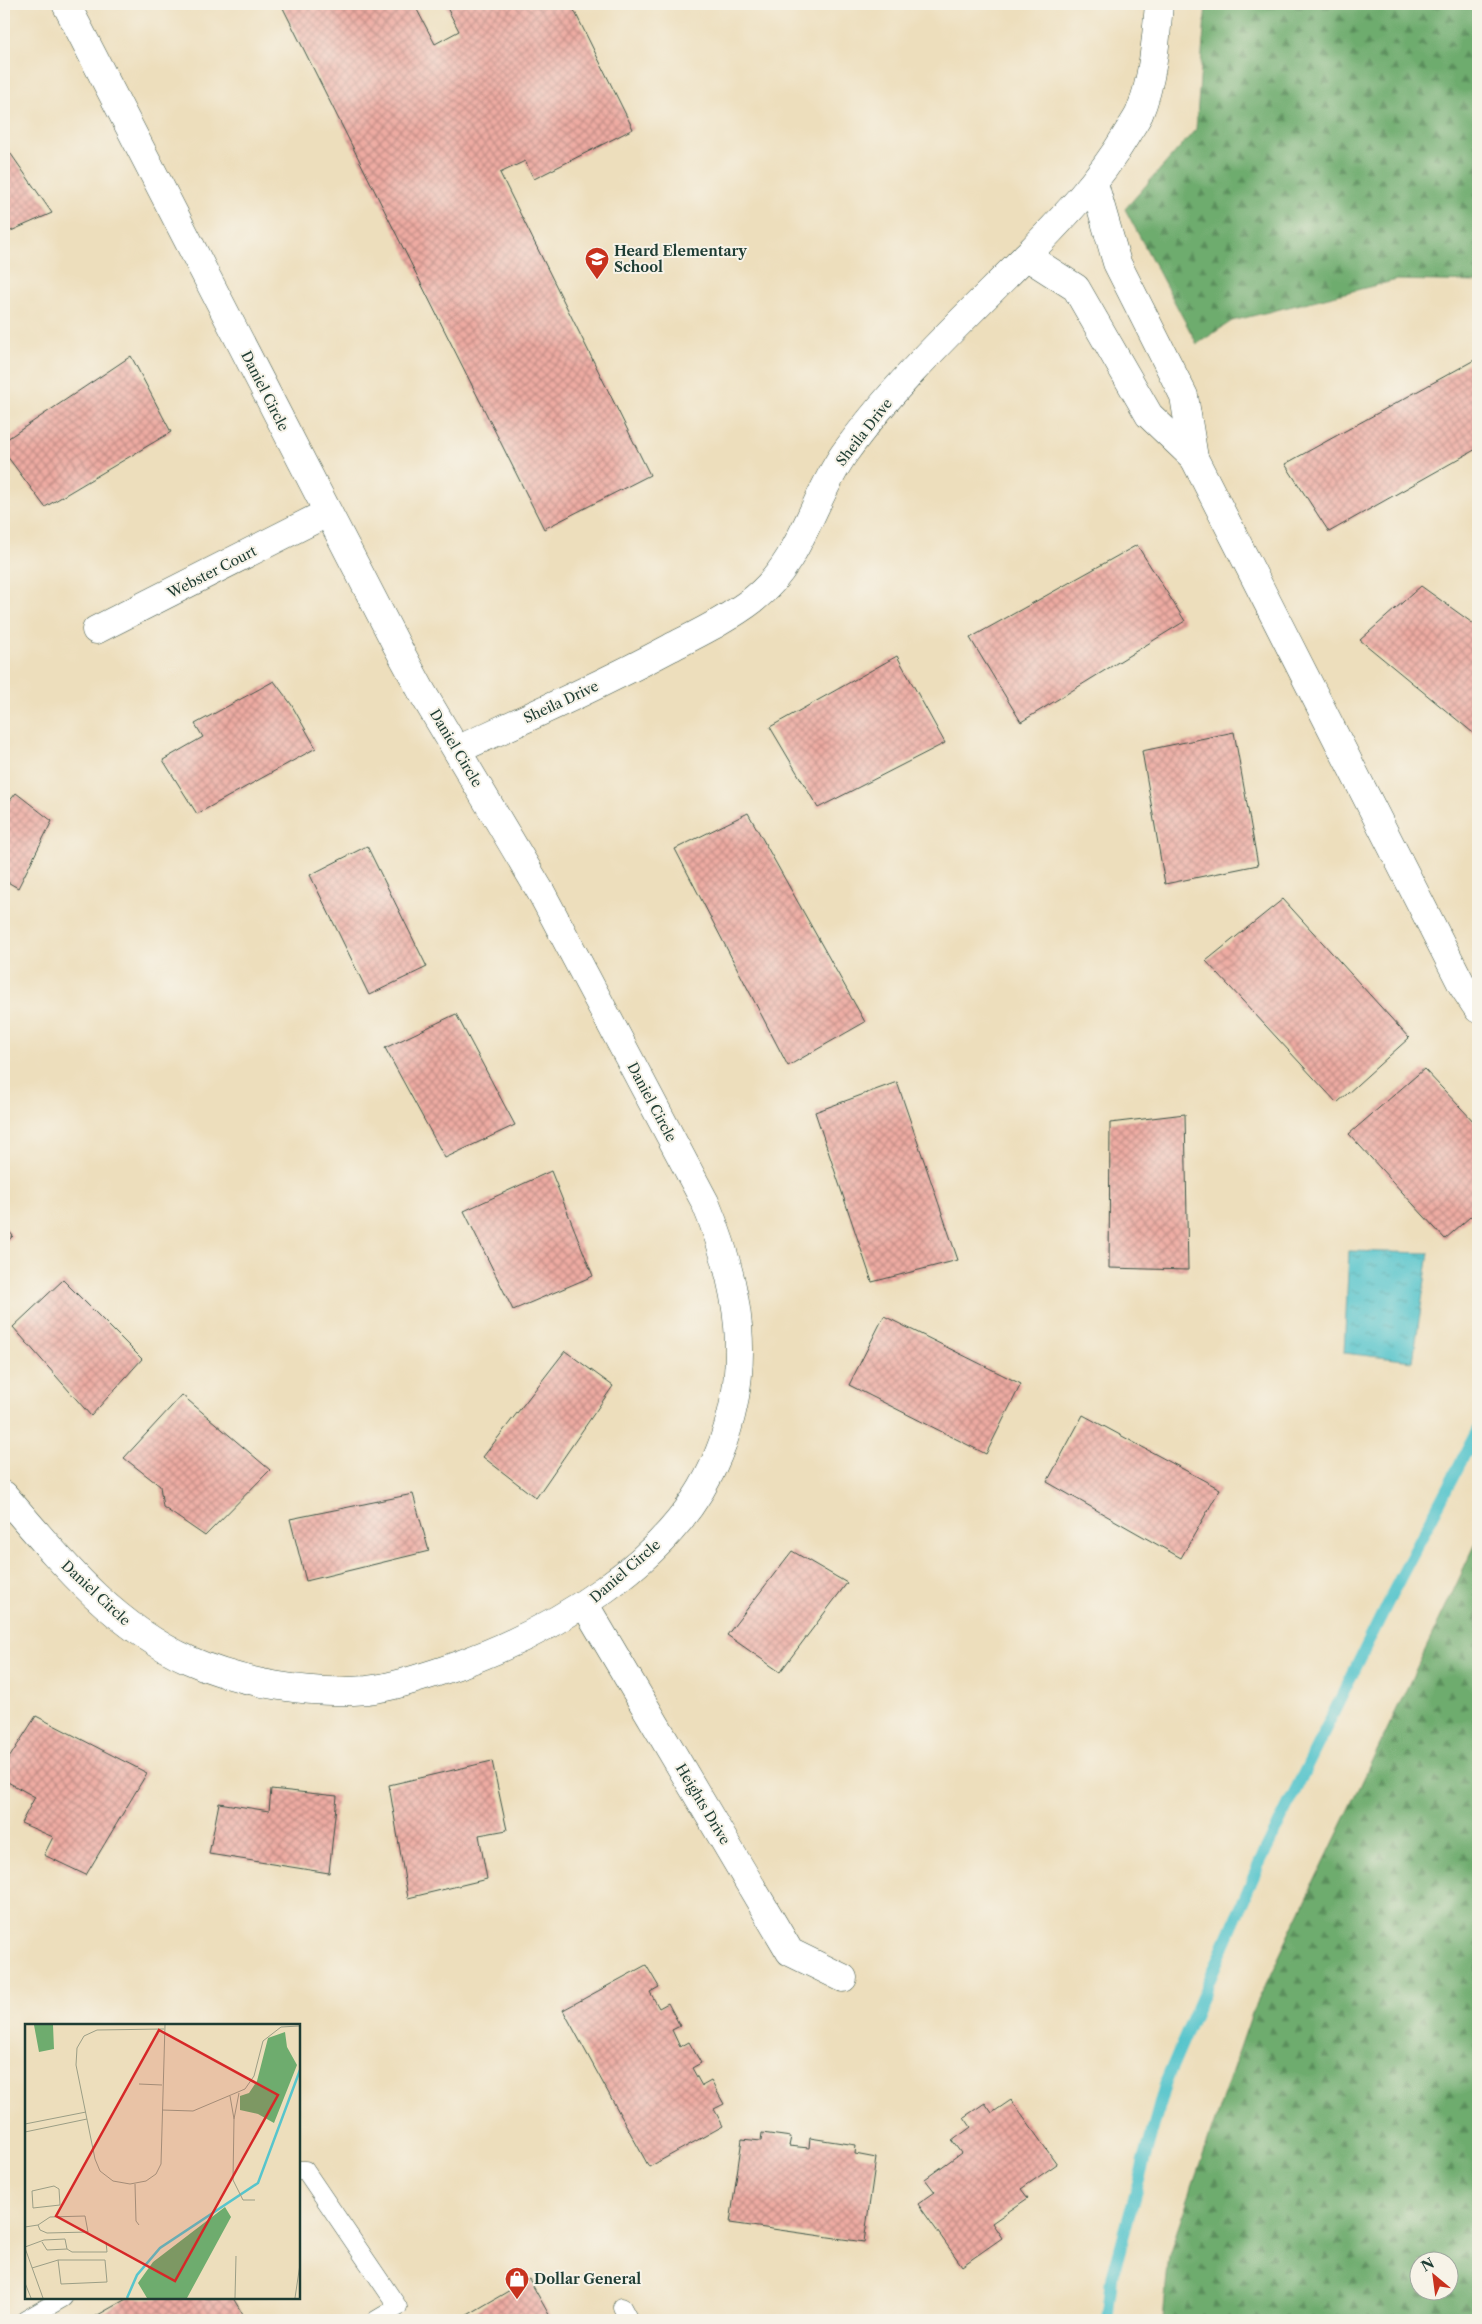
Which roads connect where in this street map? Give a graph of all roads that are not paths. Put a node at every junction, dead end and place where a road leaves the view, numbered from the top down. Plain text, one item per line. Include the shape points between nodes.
1 (66, 4) edge
2 (1159, 4) edge
3 (1094, 182) junction
4 (1026, 256) junction
5 (1194, 458) junction
6 (327, 513) junction
7 (96, 630) dead end
8 (457, 750) junction
9 (1478, 1009) edge
10 (4, 1495) edge
11 (586, 1604) junction
12 (844, 1978) dead end
13 (300, 2170) edge
14 (62, 2299) edge
15 (25, 2320) edge
16 (376, 2320) edge

1 - 6 street, Daniel Circle
2 - 3 street, Sheila Drive via 1154,54 1139,114
3 - 4 street, Sheila Drive via 1082,199
3 - 5 street via 1117,263 1184,396
4 - 5 street via 1076,288 1149,416
4 - 8 street, Sheila Drive via 919,365 843,456 781,570 756,598 632,668
5 - 9 street via 1462,985
6 - 7 street, Webster Court
6 - 8 street, Daniel Circle via 422,692
8 - 11 street, Daniel Circle via 542,894 705,1202 720,1238 738,1315 736,1393 718,1456 705,1482 683,1516 648,1553
10 - 11 street, Daniel Circle via 72,1572 109,1609 136,1630 189,1660 244,1678 313,1690 368,1690 413,1680 505,1647
11 - 12 street, Heights Drive via 790,1952
13 - 16 lane via 304,2170 398,2307
14 - 15 lane

